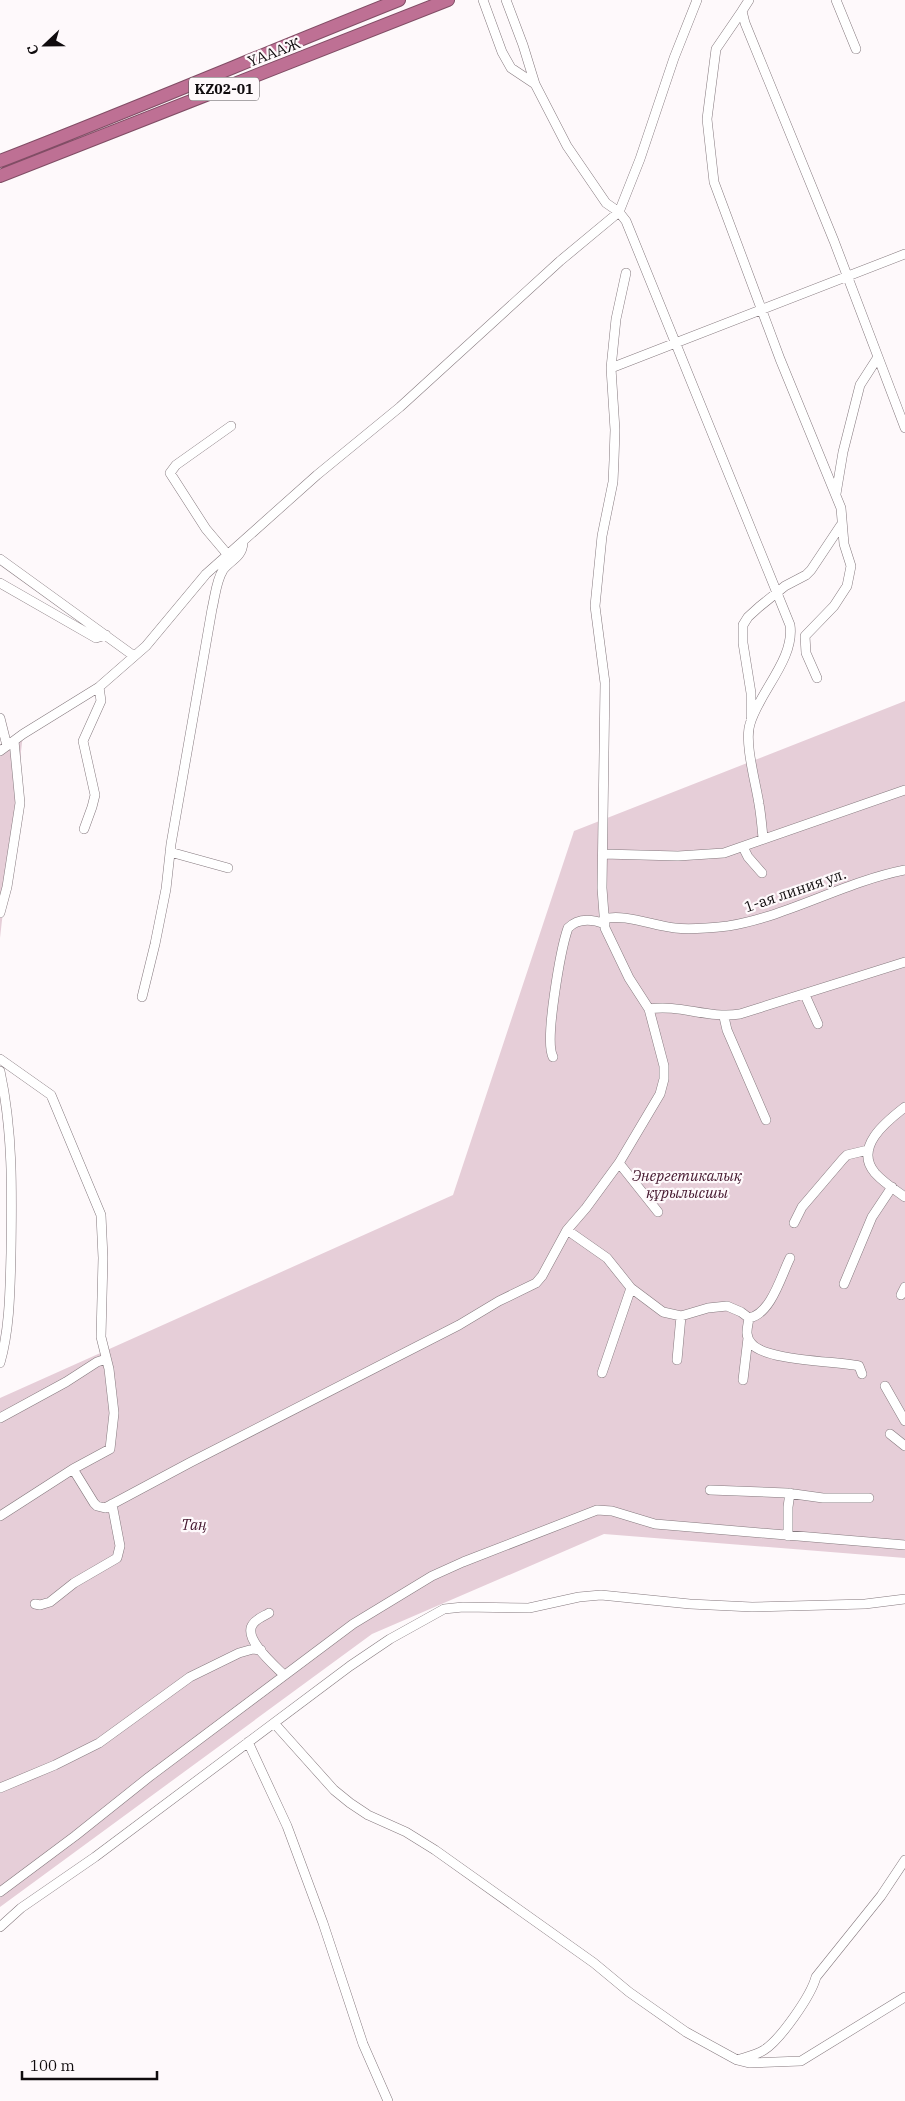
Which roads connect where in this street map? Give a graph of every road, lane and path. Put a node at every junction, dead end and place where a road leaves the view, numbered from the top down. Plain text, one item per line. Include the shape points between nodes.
1 (399, 0) edge
2 (448, 0) edge
3 (483, 0) edge
4 (506, 0) edge
5 (697, 0) edge
6 (749, 0) edge
7 (836, 0) edge
8 (742, 11) junction
9 (856, 49) dead end
10 (535, 84) junction
11 (0, 162) edge
12 (0, 176) edge
13 (619, 212) junction
14 (905, 254) edge
15 (626, 273) dead end
16 (847, 276) junction
17 (762, 310) junction
18 (674, 343) junction
19 (878, 357) junction
20 (611, 368) junction
21 (231, 426) dead end
22 (905, 428) edge
23 (836, 494) junction
24 (841, 525) junction
25 (243, 543) junction
26 (228, 555) junction
27 (0, 559) edge
28 (0, 582) edge
29 (776, 593) junction
30 (106, 635) junction
31 (134, 656) junction
32 (817, 678) dead end
33 (99, 687) junction
34 (0, 718) edge
35 (751, 720) junction
36 (7, 746) edge
37 (905, 790) edge
38 (84, 829) dead end
39 (764, 838) junction
40 (743, 847) junction
41 (170, 852) junction
42 (603, 854) junction
43 (228, 868) dead end
44 (905, 870) edge
45 (762, 873) dead end
46 (0, 912) edge
47 (604, 921) junction
48 (905, 962) edge
49 (805, 995) junction
50 (142, 997) dead end
51 (649, 1009) junction
52 (724, 1017) junction
53 (818, 1024) dead end
54 (553, 1057) dead end
55 (0, 1059) edge
56 (0, 1071) edge
57 (905, 1107) edge
58 (766, 1120) dead end
59 (868, 1150) junction
60 (619, 1163) junction
61 (892, 1187) junction
62 (905, 1197) edge
63 (658, 1212) dead end
64 (794, 1223) dead end
65 (567, 1230) junction
66 (790, 1258) dead end
67 (844, 1284) dead end
68 (631, 1288) junction
69 (681, 1316) junction
70 (749, 1318) junction
71 (748, 1338) junction
72 (106, 1359) junction
73 (677, 1360) dead end
74 (0, 1363) edge
75 (602, 1373) dead end
76 (862, 1374) dead end
77 (743, 1380) dead end
78 (885, 1386) dead end
79 (0, 1418) edge
80 (905, 1421) edge
81 (890, 1434) dead end
82 (905, 1446) edge
83 (73, 1469) junction
84 (710, 1490) dead end
85 (790, 1493) junction
86 (869, 1498) dead end
87 (112, 1504) junction
88 (0, 1516) edge
89 (788, 1536) junction
90 (905, 1545) edge
91 (905, 1599) edge
92 (35, 1604) dead end
93 (269, 1614) dead end
94 (260, 1650) junction
95 (283, 1674) junction
96 (274, 1722) junction
97 (248, 1742) junction
98 (0, 1788) edge
99 (905, 1860) edge
100 (0, 1892) edge
101 (0, 1927) edge
102 (905, 1997) edge
103 (737, 2060) junction
104 (388, 2101) edge

1 - 11 highway, ҮАААЖ / KZ02-01
2 - 12 highway, ҮАААЖ / KZ02-01
3 - 10 street via 511,68
4 - 10 street
5 - 13 street
6 - 8 street
7 - 9 street
8 - 16 street
8 - 17 street via 716,49 707,119 714,182
10 - 13 street via 567,146 606,203
13 - 18 street via 626,220
13 - 25 street
14 - 16 street
15 - 20 street via 616,319
16 - 17 street
16 - 19 street
17 - 18 street
17 - 23 street
18 - 20 street
18 - 29 street
19 - 22 street
19 - 23 street via 860,385
20 - 42 street via 614,460 595,606 605,683
21 - 26 street via 176,465 170,473 206,529
23 - 24 street
24 - 29 street via 811,570
24 - 32 street via 851,566 847,586 834,606 805,636 806,654
25 - 26 street
25 - 41 street via 239,555 224,569 218,584
26 - 31 street via 206,574
27 - 30 street
28 - 30 street via 96,638
29 - 35 street via 790,625 790,639
29 - 35 street via 743,625
30 - 31 street
31 - 33 street
33 - 36 street
33 - 38 street via 101,701 83,741 95,795
34 - 36 street
35 - 39 street via 748,740
36 - 46 street via 20,803
37 - 39 street
39 - 40 street
40 - 42 street via 703,855
40 - 45 street
41 - 43 street
41 - 50 street via 162,908
42 - 47 street
44 - 47 street, 1-ая линия ул. via 757,920 727,926 676,929 620,917
47 - 51 street via 629,978
47 - 54 street, 1-ая линия ул. via 587,920 568,928 550,1037
48 - 49 street
49 - 52 street
49 - 53 street
51 - 52 street via 669,1008
51 - 60 street via 664,1066 664,1079 660,1094
52 - 58 street
55 - 72 street via 51,1095 101,1215 101,1337
56 - 74 street via 10,1145 12,1209 9,1305
57 - 59 street via 882,1127
59 - 61 street via 874,1172
59 - 64 street via 847,1155 802,1207
60 - 63 street
60 - 65 street
61 - 62 street
61 - 67 street via 872,1217
65 - 68 street via 607,1258
65 - 87 street via 536,1283
66 - 70 street via 764,1311
68 - 69 street via 664,1312
68 - 75 street
69 - 70 street via 727,1306
69 - 73 street
70 - 71 street
71 - 76 street via 756,1348 767,1352 802,1360 859,1366
71 - 77 street
72 - 79 street
72 - 83 street via 114,1413 112,1445
78 - 80 street
81 - 82 street
83 - 87 street via 97,1506 106,1508
83 - 88 street
84 - 85 street
85 - 86 street via 823,1498
85 - 89 street
87 - 92 street via 120,1546 117,1558 74,1583 50,1602
89 - 90 street
89 - 95 street via 655,1524 612,1511 597,1510 424,1580 353,1624
91 - 96 street via 865,1604 752,1606 600,1595 530,1608 444,1609 390,1639
93 - 94 street via 251,1626 252,1641
94 - 95 street
94 - 98 street via 239,1653 190,1677 99,1742 63,1762
95 - 100 street
96 - 97 street
96 - 103 street via 334,1790 350,1803 435,1850 686,2032
97 - 101 street via 95,1857 21,1908
97 - 104 street via 287,1826 324,1923 363,2044
99 - 103 street via 881,1896 816,1977 813,1989 776,2040 763,2051
102 - 103 street via 801,2061 749,2064

